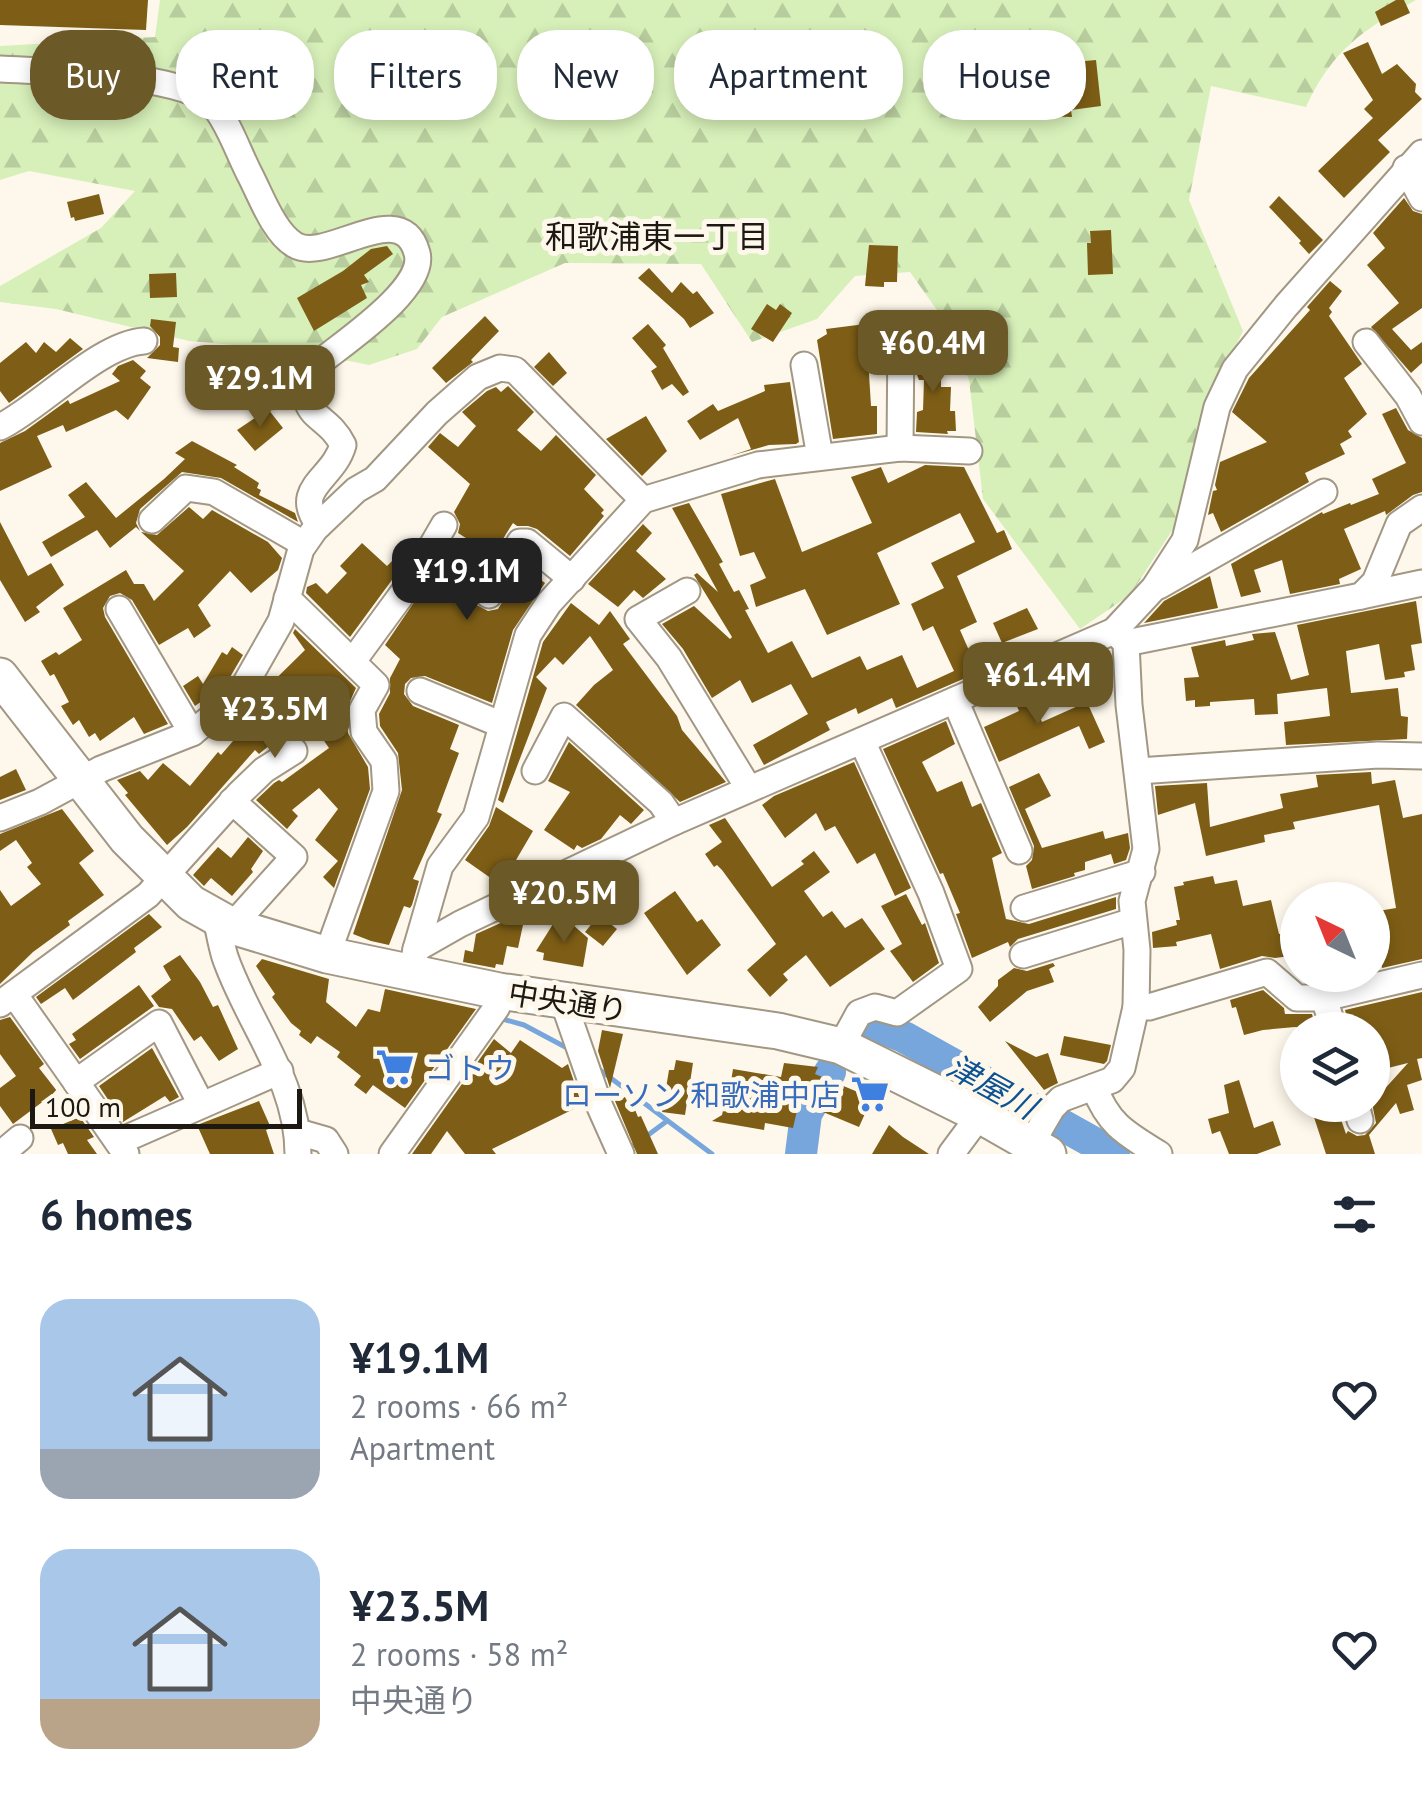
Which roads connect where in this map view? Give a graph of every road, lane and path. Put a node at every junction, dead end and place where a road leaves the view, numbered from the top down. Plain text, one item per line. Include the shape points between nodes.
1 (0, 70) edge
2 (1414, 160) edge
3 (1422, 198) edge
4 (901, 331) dead end
5 (144, 341) dead end
6 (1366, 342) dead end
7 (804, 366) dead end
8 (1422, 422) edge
9 (0, 427) edge
10 (900, 448) junction
11 (969, 451) dead end
12 (820, 457) junction
13 (1324, 492) dead end
14 (643, 500) junction
15 (1422, 508) edge
16 (152, 520) dead end
17 (444, 525) dead end
18 (311, 535) junction
19 (572, 579) junction
20 (1422, 583) edge
21 (1154, 588) junction
22 (686, 592) dead end
23 (489, 594) dead end
24 (1360, 596) junction
25 (287, 598) junction
26 (119, 609) dead end
27 (1120, 637) junction
28 (353, 661) junction
29 (0, 676) edge
30 (420, 691) dead end
31 (955, 700) junction
32 (500, 724) junction
33 (192, 733) junction
34 (862, 741) junction
35 (294, 750) dead end
36 (1422, 756) edge
37 (536, 771) dead end
38 (1138, 771) junction
39 (80, 779) junction
40 (750, 789) junction
41 (232, 801) junction
42 (0, 818) edge
43 (674, 822) junction
44 (1020, 851) dead end
45 (1142, 872) junction
46 (165, 879) junction
47 (1024, 908) dead end
48 (1134, 921) junction
49 (224, 922) junction
50 (1024, 954) dead end
51 (327, 955) junction
52 (414, 960) junction
53 (1422, 975) edge
54 (499, 991) junction
55 (1324, 998) junction
56 (7, 999) edge
57 (563, 1001) junction
58 (1136, 1006) junction
59 (1328, 1012) edge
60 (840, 1046) junction
61 (280, 1071) junction
62 (76, 1082) junction
63 (1094, 1087) junction
64 (201, 1104) junction
65 (980, 1114) junction
66 (1043, 1133) edge
67 (298, 1143) edge
68 (122, 1148) edge
69 (335, 1154) edge
70 (392, 1154) edge
71 (620, 1154) edge
72 (950, 1154) edge
73 (1159, 1154) edge

1 - 18 street via 120,76 187,90 214,105 292,244 306,249 389,229 406,235 419,268 406,292 314,366 306,384 307,404 343,446 307,502
2 - 3 street
2 - 21 street via 1235,370 1217,407 1185,540
4 - 10 street
5 - 9 street via 103,358
6 - 8 street
7 - 12 street
10 - 11 street
10 - 12 street
12 - 14 street via 758,465
13 - 21 street
14 - 18 street via 514,370 500,368 478,377
14 - 19 street
15 - 24 street via 1399,524 1375,582
16 - 18 street via 186,488 214,492
17 - 28 street
18 - 25 street
19 - 23 street via 520,542
19 - 32 street via 528,635
20 - 24 street
21 - 27 street
22 - 40 street via 638,618
24 - 27 street
25 - 28 street
25 - 33 street via 238,694
26 - 33 street
27 - 31 street
27 - 38 street
28 - 51 street via 376,685 362,710 364,732 384,761 386,791
29 - 39 highway, 中央通り
30 - 32 street
31 - 34 street
31 - 44 street
32 - 52 street via 476,817 440,866
33 - 39 street
34 - 40 street
34 - 60 street via 959,968 897,1013 859,1013
35 - 41 street
36 - 38 street
37 - 43 street via 564,716
38 - 45 street
39 - 42 street
39 - 46 highway, 中央通り
40 - 43 street
41 - 46 street
41 - 49 street via 294,856
43 - 52 street via 460,924
45 - 47 street
45 - 48 street via 1132,902
46 - 49 highway, 中央通り
46 - 56 street
48 - 50 street
48 - 58 street
49 - 51 highway, 中央通り
49 - 61 street via 226,958
51 - 52 highway, 中央通り
52 - 54 highway, 中央通り
53 - 55 street
54 - 57 highway, 中央通り
54 - 70 street via 496,1007
55 - 58 street via 1297,998 1268,972
55 - 59 street
56 - 62 street
57 - 60 highway, 中央通り
57 - 71 street
58 - 63 street via 1122,1068
60 - 65 highway, 中央通り
61 - 64 street
61 - 67 street
62 - 64 street via 159,1024
62 - 68 street
63 - 66 street via 1062,1100
63 - 73 street via 1116,1128
64 - 68 street
65 - 66 highway, 中央通り
65 - 72 street
67 - 69 street via 326,1140

